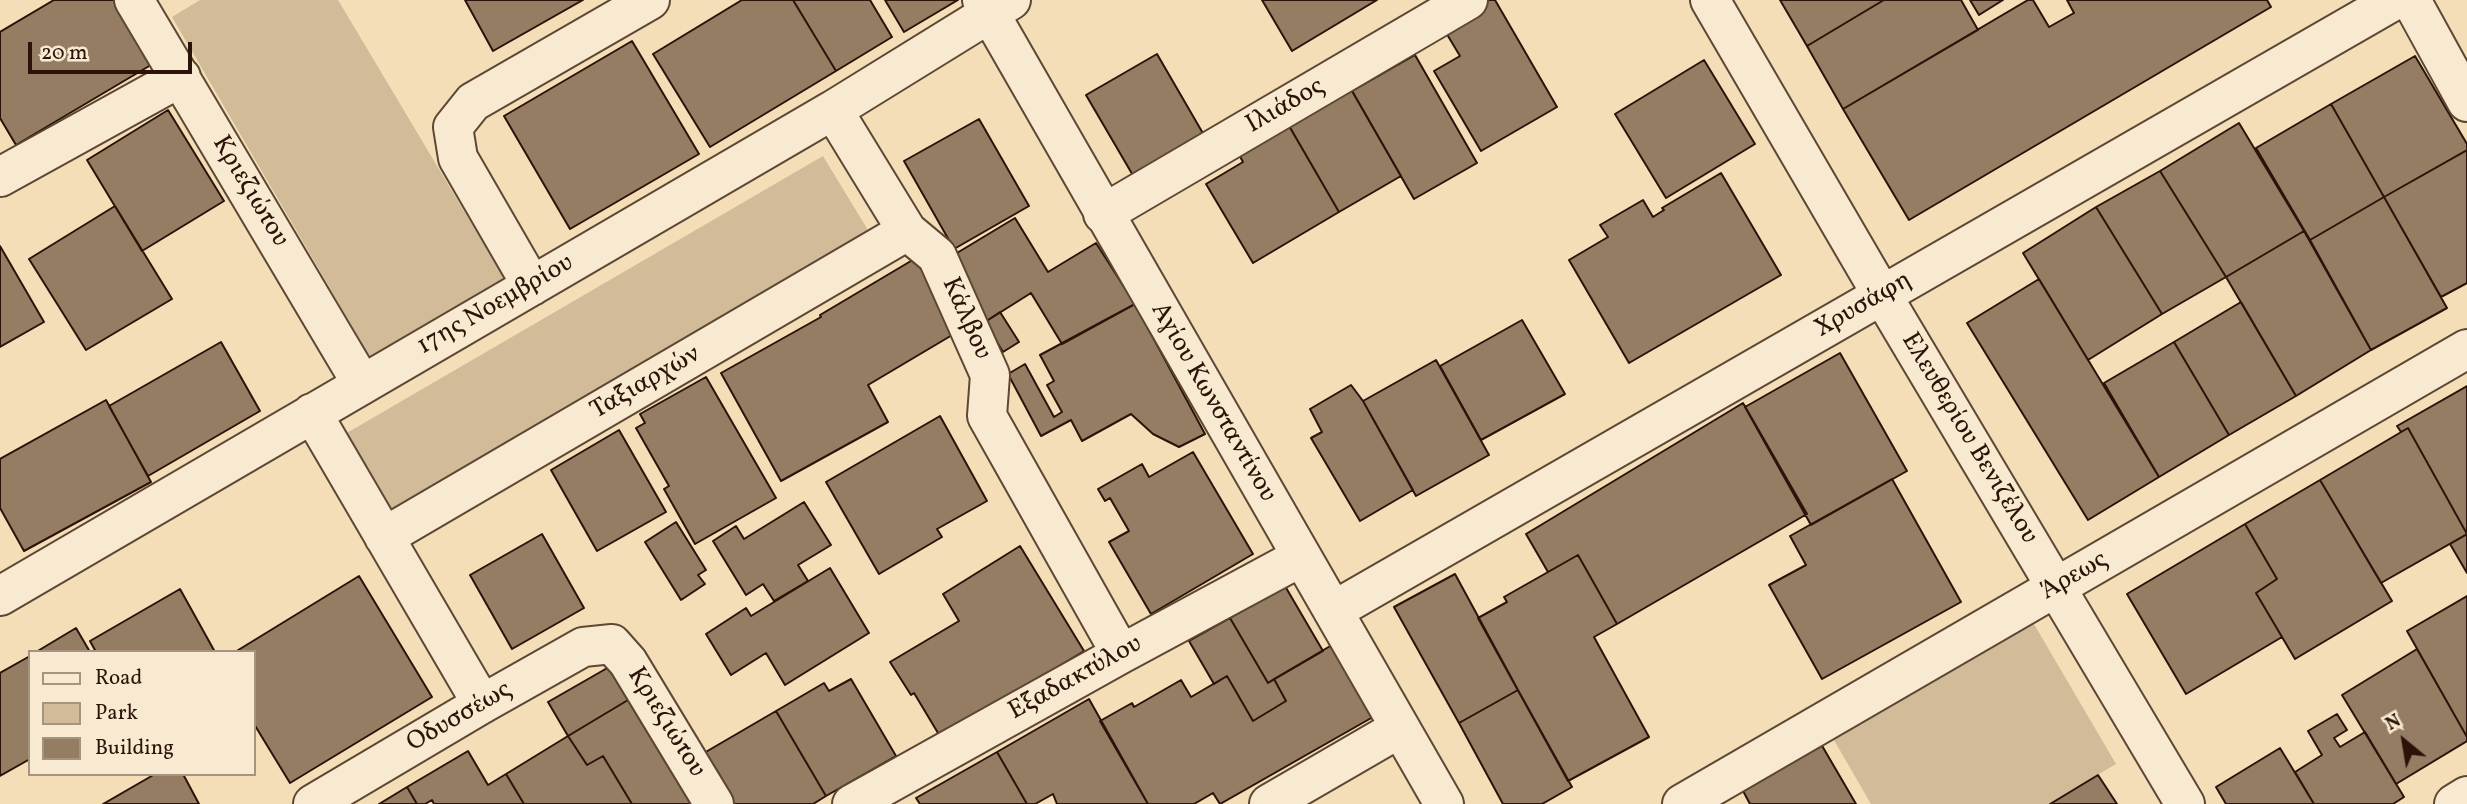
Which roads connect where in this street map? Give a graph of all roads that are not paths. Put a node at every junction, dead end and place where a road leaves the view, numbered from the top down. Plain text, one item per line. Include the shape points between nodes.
1 (134, 0) edge
2 (650, 0) edge
3 (1468, 0) edge
4 (1710, 0) edge
5 (2395, 0) edge
6 (2411, 0) edge
7 (994, 4) edge
8 (181, 77) junction
9 (2467, 102) edge
10 (833, 110) junction
11 (0, 177) edge
12 (1103, 214) junction
13 (907, 231) junction
14 (532, 286) junction
15 (1882, 295) junction
16 (2467, 349) edge
17 (362, 384) junction
18 (312, 413) junction
19 (384, 537) junction
20 (1301, 557) junction
21 (2057, 588) junction
22 (0, 596) edge
23 (1333, 611) junction
24 (612, 644) joint
25 (1121, 653) junction
26 (482, 704) junction
27 (1400, 729) junction
28 (2467, 796) edge
29 (313, 804) edge
30 (715, 804) edge
31 (852, 804) edge
32 (1269, 804) edge
33 (1444, 804) edge
34 (1682, 804) edge
35 (2185, 804) edge
36 (2454, 804) edge

1 - 8 street, Κριεζιώτου
2 - 14 street via 473,102 453,127 458,158
3 - 12 street, Ιλιάδος
4 - 15 street, Ελευθερίου Βενιζέλου
5 - 15 street, Χρυσάφη
6 - 9 street
7 - 10 street, 17ης Νοεμβρίου
7 - 12 street, Αγίου Κωνσταντίνου
8 - 11 street
8 - 17 street, Κριεζιώτου
10 - 13 street, Κάλβου
10 - 14 street, 17ης Νοεμβρίου
12 - 20 street, Αγίου Κωνσταντίνου
13 - 19 street, Ταξιαρχών
13 - 25 street, Κάλβου via 937,256 990,374 987,416
14 - 17 street, 17ης Νοεμβρίου
15 - 21 street, Ελευθερίου Βενιζέλου
15 - 23 street, Χρυσάφη
16 - 21 street, Άρεως
17 - 18 street, 17ης Νοεμβρίου
18 - 19 street
18 - 22 street, 17ης Νοεμβρίου
19 - 26 street
20 - 23 street, Αγίου Κωνσταντίνου
20 - 25 street, Εξαδακτύλου
21 - 34 street, Άρεως
21 - 35 street, Ελευθερίου Βενιζέλου
23 - 27 street, Αγίου Κωνσταντίνου
24 - 26 street, Οδυσσέως via 583,648
24 - 30 street, Κριεζιώτου via 628,662
25 - 31 street, Εξαδακτύλου
26 - 29 street, Οδυσσέως
27 - 32 street
27 - 33 street, Αγίου Κωνσταντίνου
28 - 36 street

